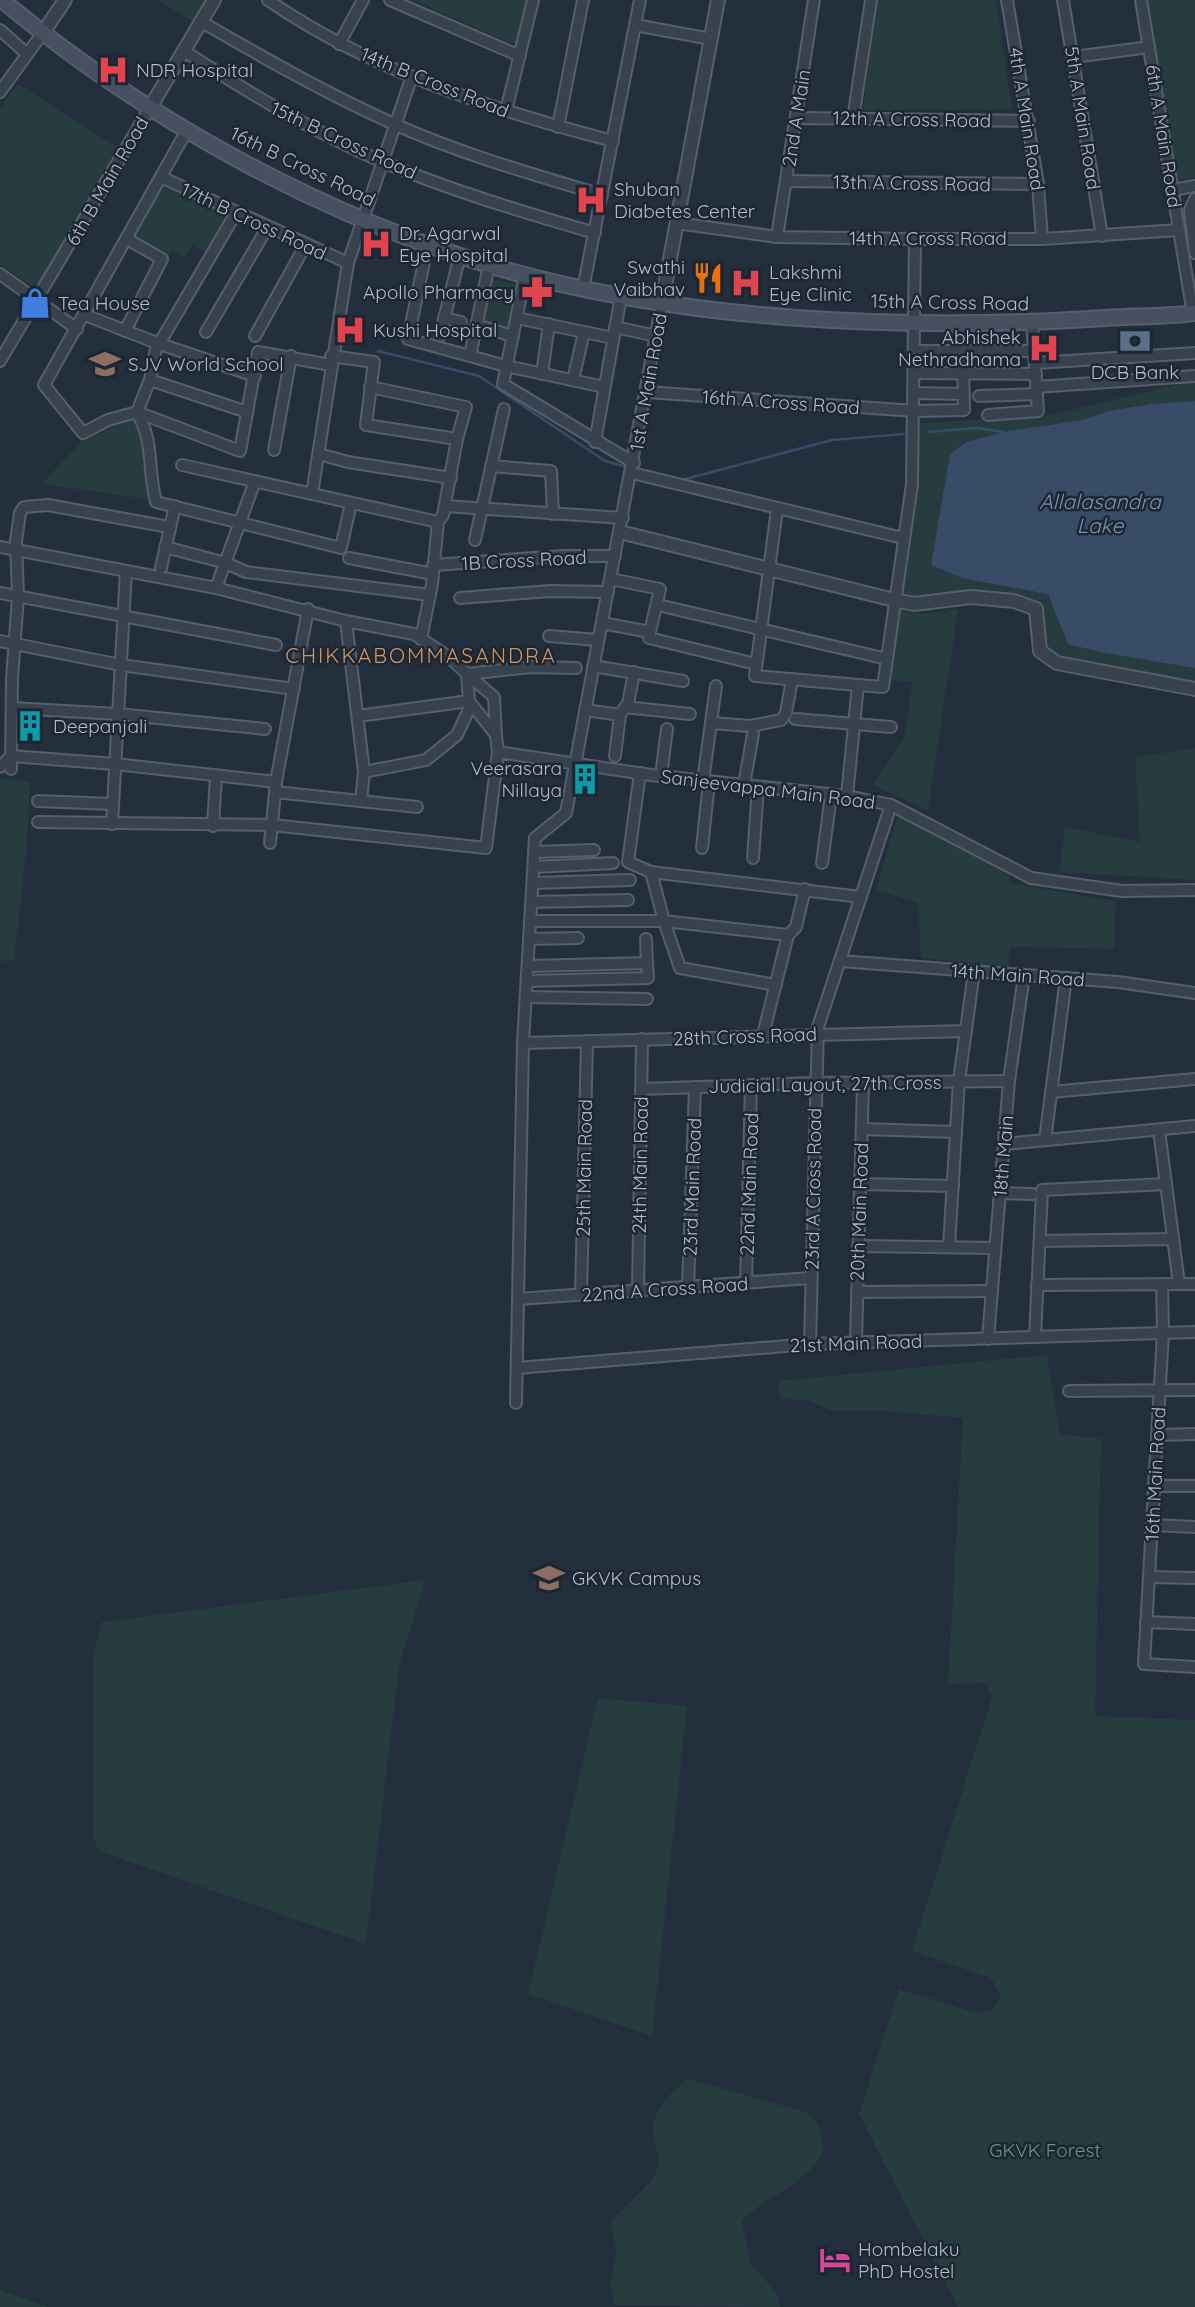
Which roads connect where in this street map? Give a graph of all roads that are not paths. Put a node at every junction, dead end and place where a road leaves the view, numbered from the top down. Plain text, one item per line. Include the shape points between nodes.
1 (2, 0) edge
2 (65, 0) edge
3 (214, 0) edge
4 (268, 0) edge
5 (291, 0) edge
6 (363, 0) edge
7 (390, 0) edge
8 (533, 0) edge
9 (583, 0) edge
10 (640, 0) edge
11 (718, 0) edge
12 (814, 0) edge
13 (871, 0) edge
14 (1007, 0) edge
15 (1063, 0) edge
16 (1141, 0) edge
17 (285, 11) junction
18 (200, 21) junction
19 (635, 25) junction
20 (0, 30) edge
21 (42, 33) junction
22 (710, 39) junction
23 (339, 44) junction
24 (1149, 47) junction
25 (184, 51) junction
26 (27, 54) junction
27 (520, 56) junction
28 (1074, 57) junction
29 (412, 76) junction
30 (0, 92) edge
31 (151, 106) junction
32 (506, 111) junction
33 (796, 118) junction
34 (853, 118) junction
35 (1029, 121) junction
36 (395, 125) junction
37 (558, 127) junction
38 (187, 130) junction
39 (612, 141) junction
40 (382, 161) junction
41 (161, 177) junction
42 (786, 181) junction
43 (1038, 184) junction
44 (1195, 186) edge
45 (1172, 190) junction
46 (602, 195) junction
47 (1195, 199) edge
48 (236, 214) junction
49 (362, 217) junction
50 (677, 223) junction
51 (267, 228) junction
52 (1179, 230) junction
53 (595, 233) junction
54 (1102, 236) junction
55 (777, 237) junction
56 (127, 239) junction
57 (915, 239) junction
58 (1042, 239) junction
59 (428, 243) junction
60 (305, 246) junction
61 (1195, 253) edge
62 (460, 255) junction
63 (348, 263) junction
64 (489, 265) junction
65 (0, 274) edge
66 (525, 275) junction
67 (583, 289) junction
68 (621, 296) junction
69 (35, 299) junction
70 (662, 302) junction
71 (1194, 314) edge
72 (444, 318) junction
73 (517, 318) junction
74 (82, 320) junction
75 (461, 322) dead end
76 (915, 322) junction
77 (1032, 322) junction
78 (962, 323) junction
79 (549, 324) junction
80 (476, 325) junction
81 (125, 331) junction
82 (206, 331) dead end
83 (584, 332) junction
84 (614, 333) junction
85 (255, 336) dead end
86 (440, 336) dead end
87 (513, 336) junction
88 (656, 336) junction
89 (5, 342) edge
90 (158, 343) junction
91 (915, 351) junction
92 (963, 351) junction
93 (1195, 353) edge
94 (291, 356) junction
95 (470, 356) junction
96 (1138, 357) junction
97 (0, 361) edge
98 (331, 361) junction
99 (1035, 363) junction
100 (506, 366) junction
101 (915, 373) junction
102 (963, 373) junction
103 (542, 374) junction
104 (254, 376) junction
105 (1195, 376) edge
106 (150, 380) junction
107 (573, 380) junction
108 (1140, 381) junction
109 (370, 387) junction
110 (604, 387) junction
111 (1037, 390) junction
112 (647, 392) junction
113 (915, 393) junction
114 (964, 394) junction
115 (979, 396) dead end
116 (504, 409) dead end
117 (915, 411) junction
118 (137, 412) junction
119 (247, 412) junction
120 (988, 415) dead end
121 (457, 439) junction
122 (595, 442) junction
123 (274, 450) dead end
124 (319, 454) junction
125 (182, 465) dead end
126 (491, 466) junction
127 (633, 468) junction
128 (451, 478) junction
129 (255, 481) junction
130 (312, 494) junction
131 (351, 503) junction
132 (175, 506) junction
133 (445, 506) junction
134 (482, 509) junction
135 (777, 509) junction
136 (553, 514) junction
137 (623, 518) junction
138 (241, 522) junction
139 (438, 522) junction
140 (169, 527) junction
141 (620, 532) junction
142 (903, 538) junction
143 (475, 540) dead end
144 (0, 547) edge
145 (165, 547) junction
146 (16, 550) junction
147 (615, 556) junction
148 (349, 558) dead end
149 (226, 563) junction
150 (161, 568) dead end
151 (433, 569) junction
152 (768, 570) junction
153 (126, 571) junction
154 (611, 579) junction
155 (216, 588) junction
156 (0, 593) edge
157 (608, 593) junction
158 (430, 595) junction
159 (19, 597) junction
160 (460, 598) dead end
161 (894, 600) junction
162 (658, 605) junction
163 (308, 609) junction
164 (124, 617) junction
165 (346, 621) junction
166 (602, 623) junction
167 (760, 630) junction
168 (650, 632) junction
169 (549, 636) dead end
170 (421, 639) junction
171 (598, 640) junction
172 (0, 641) edge
173 (276, 645) dead end
174 (15, 646) junction
175 (887, 659) junction
176 (756, 664) junction
177 (121, 665) junction
178 (593, 666) junction
179 (576, 668) dead end
180 (634, 673) junction
181 (467, 674) junction
182 (0, 677) edge
183 (12, 678) junction
184 (792, 679) junction
185 (683, 681) dead end
186 (858, 685) junction
187 (716, 686) dead end
188 (294, 689) junction
189 (1195, 689) edge
190 (470, 703) junction
191 (12, 708) junction
192 (585, 710) junction
193 (622, 711) junction
194 (118, 714) junction
195 (690, 714) dead end
196 (358, 716) junction
197 (795, 719) dead end
198 (6, 721) edge
199 (712, 723) junction
200 (855, 725) junction
201 (891, 727) dead end
202 (265, 729) dead end
203 (667, 729) dead end
204 (753, 734) dead end
205 (496, 735) junction
206 (498, 752) junction
207 (615, 756) dead end
208 (11, 757) junction
209 (575, 762) junction
210 (115, 764) junction
211 (6, 768) edge
212 (364, 772) junction
213 (640, 774) junction
214 (216, 775) junction
215 (661, 776) junction
216 (706, 781) junction
217 (744, 785) junction
218 (276, 787) junction
219 (758, 787) junction
220 (831, 795) junction
221 (848, 796) junction
222 (38, 801) dead end
223 (361, 801) junction
224 (113, 804) junction
225 (891, 804) junction
226 (417, 807) dead end
227 (38, 821) dead end
228 (112, 824) junction
229 (272, 825) junction
230 (213, 826) junction
231 (270, 843) dead end
232 (702, 848) dead end
233 (594, 850) dead end
234 (534, 852) junction
235 (753, 858) dead end
236 (613, 863) dead end
237 (822, 863) dead end
238 (534, 867) junction
239 (651, 872) junction
240 (631, 880) dead end
241 (533, 883) junction
242 (805, 889) junction
243 (1195, 890) edge
244 (861, 897) junction
245 (628, 900) dead end
246 (531, 902) junction
247 (530, 921) junction
248 (664, 921) junction
249 (788, 936) junction
250 (578, 938) dead end
251 (529, 939) junction
252 (646, 939) dead end
253 (840, 961) junction
254 (648, 963) junction
255 (528, 965) junction
256 (974, 971) junction
257 (1024, 975) junction
258 (1066, 978) junction
259 (527, 981) junction
260 (776, 985) junction
261 (1195, 993) edge
262 (526, 997) junction
263 (647, 999) dead end
264 (966, 1031) junction
265 (818, 1033) junction
266 (763, 1035) junction
267 (642, 1039) junction
268 (587, 1041) junction
269 (523, 1043) junction
270 (1195, 1079) edge
271 (959, 1081) junction
272 (1009, 1081) junction
273 (863, 1082) junction
274 (815, 1083) junction
275 (751, 1085) junction
276 (695, 1087) junction
277 (641, 1089) junction
278 (1051, 1092) junction
279 (1195, 1126) edge
280 (862, 1129) junction
281 (1158, 1130) junction
282 (956, 1132) junction
283 (1045, 1140) junction
284 (1004, 1144) junction
285 (860, 1184) junction
286 (1166, 1184) junction
287 (953, 1186) junction
288 (1037, 1192) junction
289 (1000, 1193) junction
290 (1173, 1240) junction
291 (1040, 1241) junction
292 (858, 1246) junction
293 (949, 1247) junction
294 (995, 1248) junction
295 (811, 1278) junction
296 (746, 1283) junction
297 (1162, 1284) junction
298 (1179, 1284) junction
299 (1195, 1284) edge
300 (1037, 1286) junction
301 (688, 1287) junction
302 (638, 1291) junction
303 (992, 1291) junction
304 (857, 1292) junction
305 (581, 1295) junction
306 (518, 1299) junction
307 (1195, 1332) edge
308 (1163, 1333) junction
309 (1035, 1337) junction
310 (988, 1339) junction
311 (856, 1342) junction
312 (810, 1344) junction
313 (517, 1367) junction
314 (1195, 1390) edge
315 (1069, 1391) dead end
316 (1159, 1391) junction
317 (516, 1403) dead end
318 (1195, 1434) edge
319 (1157, 1435) junction
320 (1154, 1486) junction
321 (1195, 1486) edge
322 (1152, 1525) junction
323 (1195, 1527) edge
324 (1149, 1577) junction
325 (1195, 1578) edge
326 (1146, 1622) junction
327 (1195, 1624) edge
328 (1195, 1667) edge

1 - 21 main road, 16th B Cross Road
2 - 21 street
3 - 18 street, 6th B Main Road
4 - 17 street, 14th B Cross Road
5 - 17 street
6 - 23 street
7 - 27 street
8 - 27 street
9 - 37 street
10 - 19 street
11 - 22 street, 1st A Main Road
12 - 33 street, 2nd A Main
13 - 34 street
14 - 35 street, 4th A Main Road
15 - 28 street, 5th A Main Road
16 - 24 street, 6th A Main Road
17 - 23 street, 14th B Cross Road
18 - 25 street, 6th B Main Road
18 - 36 street
19 - 22 street
19 - 39 street
20 - 26 street
21 - 26 street
21 - 31 main road, 16th B Cross Road
22 - 50 street, 1st A Main Road
23 - 29 street, 14th B Cross Road
24 - 28 street
24 - 45 street, 6th A Main Road
25 - 31 street, 6th B Main Road
25 - 40 street, 15th B Cross Road via 265,103
26 - 30 street
27 - 32 street
28 - 54 street, 5th A Main Road
29 - 32 street, 14th B Cross Road
29 - 36 street
31 - 38 main road, 16th B Cross Road
31 - 69 street, 6th B Main Road
32 - 37 street, 14th B Cross Road
33 - 34 street, 12th A Cross Road
33 - 42 street, 2nd A Main
34 - 35 street, 12th A Cross Road
35 - 43 street, 4th A Main Road
36 - 40 street
36 - 46 street via 505,166
37 - 39 street, 14th B Cross Road
38 - 41 street
38 - 49 main road, 16th B Cross Road via 260,172
39 - 46 street
40 - 49 street
40 - 53 street, 15th B Cross Road via 499,205
41 - 48 street, 17th B Cross Road
41 - 56 street
42 - 43 street, 13th A Cross Road
42 - 55 street, 2nd A Main
43 - 58 street, 4th A Main Road
44 - 45 street
45 - 52 street, 6th A Main Road
46 - 53 street
47 - 61 street via 1190,210
48 - 51 street, 17th B Cross Road
48 - 90 street
49 - 59 main road, 16th B Cross Road
49 - 63 street
50 - 55 street, 14th A Cross Road
50 - 70 street, 1st A Main Road
51 - 60 street, 17th B Cross Road
51 - 82 street
52 - 54 street, 14th A Cross Road
52 - 71 street, 6th A Main Road
53 - 67 street
54 - 58 street, 14th A Cross Road
55 - 57 street, 14th A Cross Road
56 - 74 street
56 - 81 street via 162,259
57 - 58 street, 14th A Cross Road
57 - 76 street
59 - 62 main road, 16th B Cross Road
59 - 95 street via 408,339
60 - 63 street, 17th B Cross Road
60 - 85 street
62 - 64 main road, 16th B Cross Road
62 - 72 street
63 - 98 street
64 - 66 main road, 16th B Cross Road
64 - 80 street
65 - 69 street
66 - 67 main road, 16th B Cross Road
66 - 73 street
67 - 68 main road, 16th B Cross Road
68 - 70 main road, 16th B Cross Road
68 - 84 street
69 - 74 street
69 - 89 street, 6th B Main Road
70 - 76 main road, 15th A Cross Road
70 - 88 street, 1st A Main Road
71 - 77 main road, 15th A Cross Road
72 - 75 street
72 - 86 street
73 - 79 street
73 - 87 street
74 - 81 street
74 - 118 street via 44,384 83,433
76 - 78 main road, 15th A Cross Road
76 - 91 street
77 - 78 main road, 15th A Cross Road
77 - 99 street
78 - 92 street
79 - 83 street
79 - 103 street
80 - 87 street
80 - 95 street
81 - 90 street
83 - 84 street
83 - 107 street
84 - 88 street
84 - 110 street
87 - 100 street
88 - 112 street, 1st A Main Road
89 - 97 street, 6th B Main Road
90 - 104 street
90 - 106 street
91 - 92 street
91 - 101 street
92 - 99 street
92 - 102 street
93 - 96 street
94 - 98 street
94 - 104 street via 258,352
94 - 123 street
95 - 100 street
96 - 99 street
96 - 108 street
98 - 109 street via 374,362
98 - 124 street
99 - 102 street
99 - 111 street
100 - 103 street
100 - 122 street via 503,384
101 - 102 street
101 - 113 street
102 - 114 street
103 - 107 street
104 - 119 street
105 - 108 street
106 - 118 street
106 - 119 street
107 - 110 street
108 - 111 street
109 - 121 street via 366,425
109 - 121 street via 466,407
110 - 122 street
111 - 115 street
111 - 120 street via 1038,411
112 - 117 street, 16th A Cross Road
112 - 127 street, 1st A Main Road
113 - 114 street
113 - 117 street
114 - 117 street, 16th A Cross Road via 964,410
116 - 126 street
117 - 142 street via 912,484
118 - 119 street via 240,451
118 - 132 street via 148,432 156,502
121 - 128 street
122 - 127 street
124 - 128 street
124 - 130 street
125 - 129 street
126 - 134 street
126 - 136 street via 551,471
127 - 135 street
127 - 137 street, 1st A Main Road
128 - 133 street
129 - 130 street
129 - 138 street
130 - 131 street
131 - 138 street via 341,548
131 - 139 street
132 - 138 street
132 - 140 street
133 - 134 street
133 - 139 street
134 - 136 street
134 - 143 street
135 - 142 street
135 - 152 street
136 - 137 street
137 - 141 street, 1st A Main Road
138 - 149 street
139 - 151 street
140 - 145 street
140 - 146 street via 48,505 24,506
141 - 147 street, 1st A Main Road
141 - 152 street
142 - 161 street
144 - 146 street
145 - 149 street
145 - 150 street
146 - 153 street
146 - 159 street
147 - 151 street, 1B Cross Road via 564,556
147 - 154 street, 1st A Main Road
148 - 151 street, 1B Cross Road
149 - 155 street
149 - 158 street via 246,572
151 - 158 street
152 - 161 street
152 - 167 street
153 - 155 street
153 - 164 street
154 - 157 street, 1st A Main Road
154 - 162 street via 660,589
155 - 163 street
156 - 159 street
157 - 160 street via 550,591
157 - 166 street, 1st A Main Road
158 - 170 street
159 - 164 street
159 - 174 street
161 - 175 street
161 - 189 street via 914,604 971,597 1014,601 1036,609 1040,651 1057,663
162 - 167 street
162 - 168 street
163 - 165 street
163 - 188 street
164 - 173 street
164 - 177 street
165 - 170 street
165 - 196 street
166 - 168 street
166 - 171 street, 1st A Main Road
167 - 175 street
167 - 176 street
168 - 176 street via 649,638
169 - 171 street
170 - 181 street
171 - 178 street, 1st A Main Road
172 - 174 street
174 - 177 street
174 - 183 street
175 - 186 street via 883,687
176 - 184 street via 755,676
177 - 188 street
177 - 194 street
178 - 180 street
178 - 192 street, 1st A Main Road
179 - 181 street
180 - 185 street
180 - 193 street
181 - 190 street
181 - 205 street via 494,696
182 - 183 street
183 - 191 street
184 - 186 street
184 - 199 street via 781,720 750,726
186 - 200 street
187 - 199 street
188 - 218 street
190 - 196 street
190 - 205 street
190 - 212 street via 457,735 426,760
191 - 194 street
191 - 198 street
192 - 193 street
192 - 209 street, 1st A Main Road
193 - 195 street
193 - 207 street
194 - 202 street
194 - 210 street
196 - 212 street
197 - 200 street
198 - 208 street
199 - 216 street
200 - 201 street
200 - 221 street
203 - 215 street
204 - 217 street
205 - 206 street
206 - 209 street, Sanjeevappa Main Road
206 - 229 street via 485,848
208 - 210 street
208 - 211 street
209 - 213 street, Sanjeevappa Main Road
209 - 234 street, 1st A Main Road via 566,813 535,838
210 - 214 street
210 - 224 street
212 - 223 street
213 - 215 street, Sanjeevappa Main Road
213 - 239 street via 628,862
214 - 218 street
214 - 230 street
215 - 216 street, Sanjeevappa Main Road
216 - 217 street, Sanjeevappa Main Road
216 - 232 street
217 - 219 street, Sanjeevappa Main Road
218 - 223 street
218 - 229 street
219 - 220 street, Sanjeevappa Main Road
219 - 235 street
220 - 221 street, Sanjeevappa Main Road
220 - 237 street
221 - 225 street, Sanjeevappa Main Road
222 - 224 street
223 - 226 street
224 - 228 street
225 - 243 street, Sanjeevappa Main Road via 1031,878 1122,891
225 - 244 street, 23rd A Cross Road
227 - 228 street
228 - 230 street
229 - 230 street
229 - 231 street
233 - 234 street
234 - 238 street
236 - 238 street
238 - 241 street
239 - 242 street
239 - 248 street
240 - 241 street
241 - 246 street
242 - 244 street
242 - 249 street via 796,927
244 - 253 street, 23rd A Cross Road
245 - 246 street
246 - 247 street
247 - 248 street
247 - 251 street
248 - 249 street
248 - 260 street via 680,968
249 - 260 street
250 - 251 street
251 - 255 street
252 - 254 street
253 - 256 street, 14th Main Road
253 - 265 street, 23rd A Cross Road
254 - 255 street
254 - 259 street via 648,978
255 - 259 street
256 - 257 street, 14th Main Road
256 - 264 street
257 - 258 street, 14th Main Road
257 - 272 street, 18th Main
258 - 261 street, 14th Main Road
258 - 278 street
259 - 262 street
260 - 266 street
262 - 263 street
262 - 269 street
264 - 265 street, 28th Cross Road
264 - 271 street
265 - 266 street, 28th Cross Road
265 - 274 street, 23rd A Cross Road
266 - 267 street, 28th Cross Road
267 - 268 street, 28th Cross Road
267 - 277 street, 24th Main Road
268 - 269 street, 28th Cross Road
268 - 305 street, 25th Main Road
269 - 306 street
270 - 278 street
271 - 272 street, Judicial Layout, 27th Cross
271 - 273 street, Judicial Layout, 27th Cross
271 - 282 street
272 - 284 street, 18th Main
273 - 274 street, Judicial Layout, 27th Cross
273 - 280 street, 20th Main Road
274 - 275 street, Judicial Layout, 27th Cross
274 - 295 street, 23rd A Cross Road
275 - 276 street, Judicial Layout, 27th Cross
275 - 296 street, 22nd Main Road
276 - 277 street, Judicial Layout, 27th Cross
276 - 301 street, 23rd Main Road
277 - 302 street, 24th Main Road
278 - 283 street
279 - 281 street
280 - 282 street
280 - 285 street, 20th Main Road
281 - 283 street
281 - 286 street
282 - 287 street
283 - 284 street
284 - 289 street, 18th Main
285 - 287 street
285 - 292 street, 20th Main Road
286 - 288 street
286 - 290 street
287 - 293 street
288 - 289 street
288 - 291 street
289 - 294 street, 18th Main
290 - 291 street
290 - 298 street
291 - 300 street
292 - 293 street
292 - 304 street, 20th Main Road
293 - 294 street
294 - 303 street, 18th Main
295 - 296 street, 22nd A Cross Road
295 - 312 street, 23rd A Cross Road
296 - 301 street, 22nd A Cross Road
297 - 298 street
297 - 300 street
297 - 308 street, 16th Main Road
298 - 299 street
300 - 309 street
301 - 302 street, 22nd A Cross Road
302 - 305 street, 22nd A Cross Road
303 - 304 street
303 - 310 street, 18th Main
304 - 311 street, 20th Main Road
305 - 306 street, 22nd A Cross Road
306 - 313 street
307 - 308 street, 21st Main Road
308 - 309 street, 21st Main Road
308 - 316 street, 16th Main Road
309 - 310 street, 21st Main Road
310 - 311 street, 21st Main Road
311 - 312 street, 21st Main Road
312 - 313 street, 21st Main Road
313 - 317 street
314 - 316 street
315 - 316 street
316 - 319 street, 16th Main Road
318 - 319 street
319 - 320 street, 16th Main Road
320 - 321 street
320 - 322 street, 16th Main Road
322 - 323 street
322 - 324 street, 16th Main Road
324 - 325 street
324 - 326 street, 16th Main Road
326 - 327 street
326 - 328 street, 16th Main Road via 1144,1664

